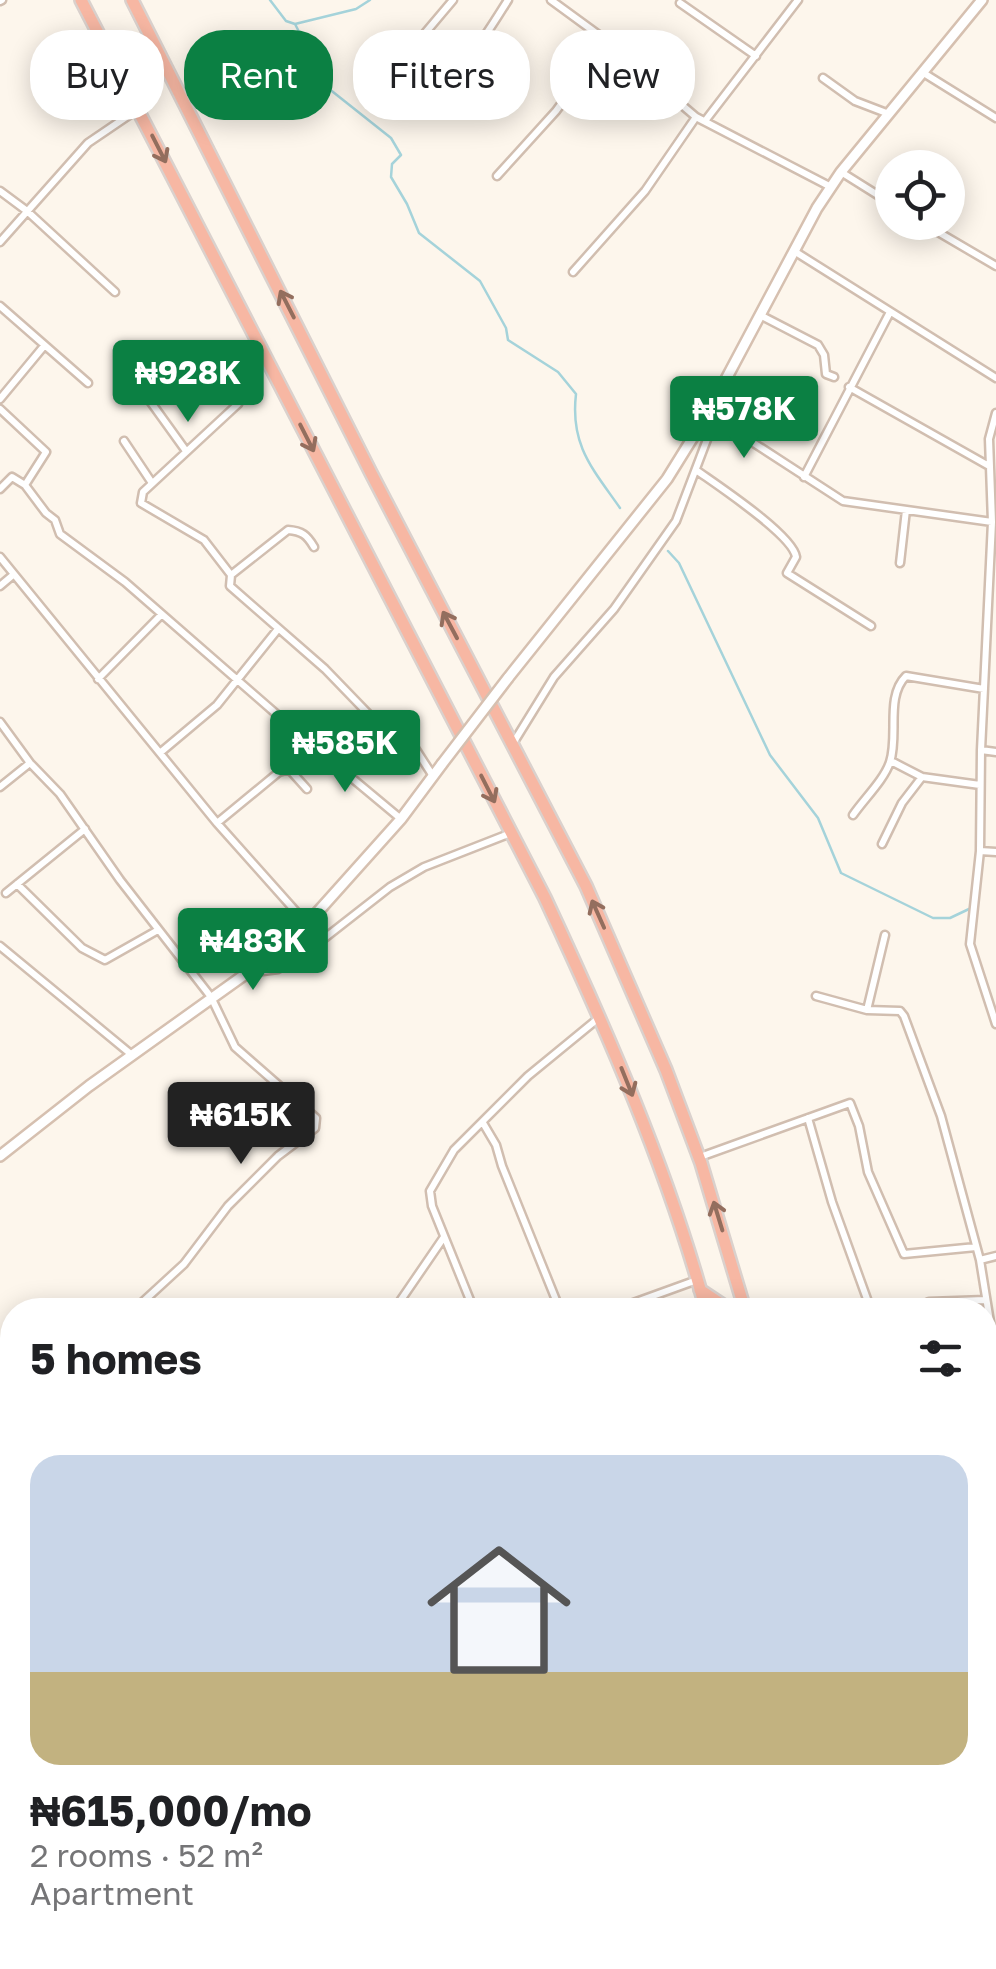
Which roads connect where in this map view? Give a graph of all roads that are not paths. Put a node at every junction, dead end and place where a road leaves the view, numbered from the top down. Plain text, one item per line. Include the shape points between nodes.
1 (81, 0) edge
2 (132, 0) edge
3 (453, 0) edge
4 (508, 0) edge
5 (551, 0) edge
6 (798, 0) edge
7 (982, 0) edge
8 (680, 2) dead end
9 (97, 30) edge
10 (427, 30) edge
11 (488, 30) edge
12 (592, 30) edge
13 (756, 56) junction
14 (921, 71) junction
15 (822, 78) dead end
16 (695, 114) edge
17 (889, 114) junction
18 (550, 118) edge
19 (996, 118) edge
20 (701, 119) junction
21 (122, 120) edge
22 (143, 120) edge
23 (841, 172) junction
24 (497, 176) dead end
25 (831, 188) junction
26 (0, 190) edge
27 (875, 193) edge
28 (27, 211) junction
29 (952, 240) edge
30 (0, 242) edge
31 (794, 251) junction
32 (996, 266) edge
33 (573, 272) dead end
34 (115, 292) dead end
35 (0, 306) edge
36 (890, 314) junction
37 (760, 315) junction
38 (44, 346) junction
39 (221, 356) dead end
40 (834, 377) dead end
41 (996, 378) edge
42 (88, 383) dead end
43 (849, 387) junction
44 (0, 399) edge
45 (150, 401) dead end
46 (0, 409) edge
47 (996, 412) edge
48 (708, 413) junction
49 (124, 441) dead end
50 (186, 450) junction
51 (990, 466) junction
52 (696, 470) junction
53 (804, 477) junction
54 (25, 484) junction
55 (152, 484) junction
56 (0, 489) edge
57 (906, 510) junction
58 (992, 522) junction
59 (314, 547) dead end
60 (0, 557) edge
61 (900, 564) dead end
62 (12, 575) junction
63 (231, 575) junction
64 (0, 586) edge
65 (160, 614) junction
66 (871, 626) dead end
67 (278, 629) junction
68 (986, 655) junction
69 (996, 656) edge
70 (98, 679) junction
71 (236, 681) junction
72 (984, 689) junction
73 (0, 722) edge
74 (382, 728) junction
75 (512, 745) junction
76 (314, 746) junction
77 (981, 750) junction
78 (161, 752) junction
79 (996, 752) edge
80 (891, 761) junction
81 (30, 763) junction
82 (290, 770) junction
83 (347, 773) junction
84 (433, 776) junction
85 (922, 776) junction
86 (0, 786) edge
87 (981, 786) junction
88 (307, 788) dead end
89 (853, 815) dead end
90 (402, 819) junction
91 (218, 823) junction
92 (85, 830) junction
93 (510, 833) junction
94 (882, 844) dead end
95 (980, 851) junction
96 (996, 852) edge
97 (17, 884) junction
98 (6, 893) dead end
99 (307, 924) junction
100 (158, 930) junction
101 (885, 935) dead end
102 (0, 946) edge
103 (247, 973) junction
104 (816, 996) dead end
105 (212, 998) junction
106 (867, 1010) junction
107 (600, 1016) junction
108 (996, 1024) edge
109 (132, 1055) junction
110 (808, 1118) junction
111 (483, 1124) junction
112 (0, 1156) edge
113 (699, 1157) junction
114 (445, 1236) junction
115 (976, 1247) junction
116 (996, 1256) edge
117 (980, 1260) junction
118 (698, 1285) junction
119 (147, 1298) edge
120 (402, 1298) edge
121 (469, 1298) edge
122 (555, 1298) edge
123 (654, 1298) edge
124 (702, 1298) edge
125 (715, 1298) edge
126 (740, 1298) edge
127 (867, 1298) edge
128 (985, 1298) edge

1 - 9 highway
75 -> 2 highway
3 - 10 street
4 - 11 street
5 - 12 street
6 - 13 street
7 - 14 main road
8 - 13 street
13 - 20 street
14 - 17 main road
14 - 19 street
15 - 17 street
16 - 20 street
17 - 23 main road
18 - 24 street
20 - 25 street
20 - 33 street
21 - 28 street via 88,142
22 -> 93 highway
23 - 25 main road
23 - 27 street
25 - 31 main road
26 - 28 street
28 - 30 street
28 - 34 street
29 - 32 street
31 - 36 street
31 - 37 main road
35 - 38 street
36 - 41 street
36 - 43 street
37 - 40 street via 818,345 826,374
37 - 48 main road
38 - 42 street
38 - 44 street
39 - 50 street via 242,395
43 - 51 street
43 - 53 street
45 - 50 street
46 - 54 street via 46,452
47 - 51 street
48 - 52 street via 711,430
48 - 53 street
48 - 84 main road, bridge via 667,479
49 - 55 street
50 - 55 street
51 - 58 street
52 - 66 street via 793,546 796,557 787,573
52 - 75 street via 676,520 614,609 544,691
53 - 57 street via 842,501
54 - 56 street via 12,477
54 - 65 street via 60,534
55 - 63 street via 142,503 204,540
57 - 58 street
57 - 61 street
58 - 68 street
59 - 63 street via 299,530 288,530
60 - 62 street
62 - 64 street
62 - 70 street
63 - 67 street via 230,586
65 - 70 street
65 - 71 street
67 - 71 street
67 - 74 street
68 - 69 street
68 - 72 street
70 - 78 street
71 - 76 street
71 - 78 street
72 - 77 street
72 - 80 street via 906,676 896,691
73 - 81 street
74 - 83 street via 379,743
74 - 84 street via 410,738
113 -> 75 highway via 586,886
76 - 82 street
76 - 83 street
77 - 79 street
77 - 87 street
78 - 91 street
80 - 85 street
80 - 89 street
81 - 86 street
81 - 92 street
82 - 88 street
82 - 91 street
83 - 90 street
84 - 90 main road
85 - 87 street
85 - 94 street
87 - 95 street
90 - 99 main road
91 - 99 street
92 - 97 street
92 - 100 street
93 - 103 street via 406,877 278,969
93 - 107 highway
95 - 96 street
95 - 108 street via 970,944
97 - 98 street
97 - 100 street via 82,948 105,960
99 - 103 main road
100 - 105 street
101 - 106 street
102 - 109 street
103 - 105 main road
104 - 106 street
105 - 109 main road
105 - 119 street via 235,1047 310,1110 314,1128 228,1206 207,1238
106 - 115 street via 904,1016 941,1116
107 - 111 street
107 -> 118 highway
109 - 112 main road
110 - 113 street
110 - 115 street via 850,1104 868,1172 904,1254
110 - 127 street
111 - 114 street via 454,1150 430,1192
111 - 122 street
126 -> 113 highway
114 - 120 street
114 - 121 street
115 - 117 street
116 - 117 street
117 - 128 street
118 - 123 street
118 - 124 highway
118 - 125 highway

